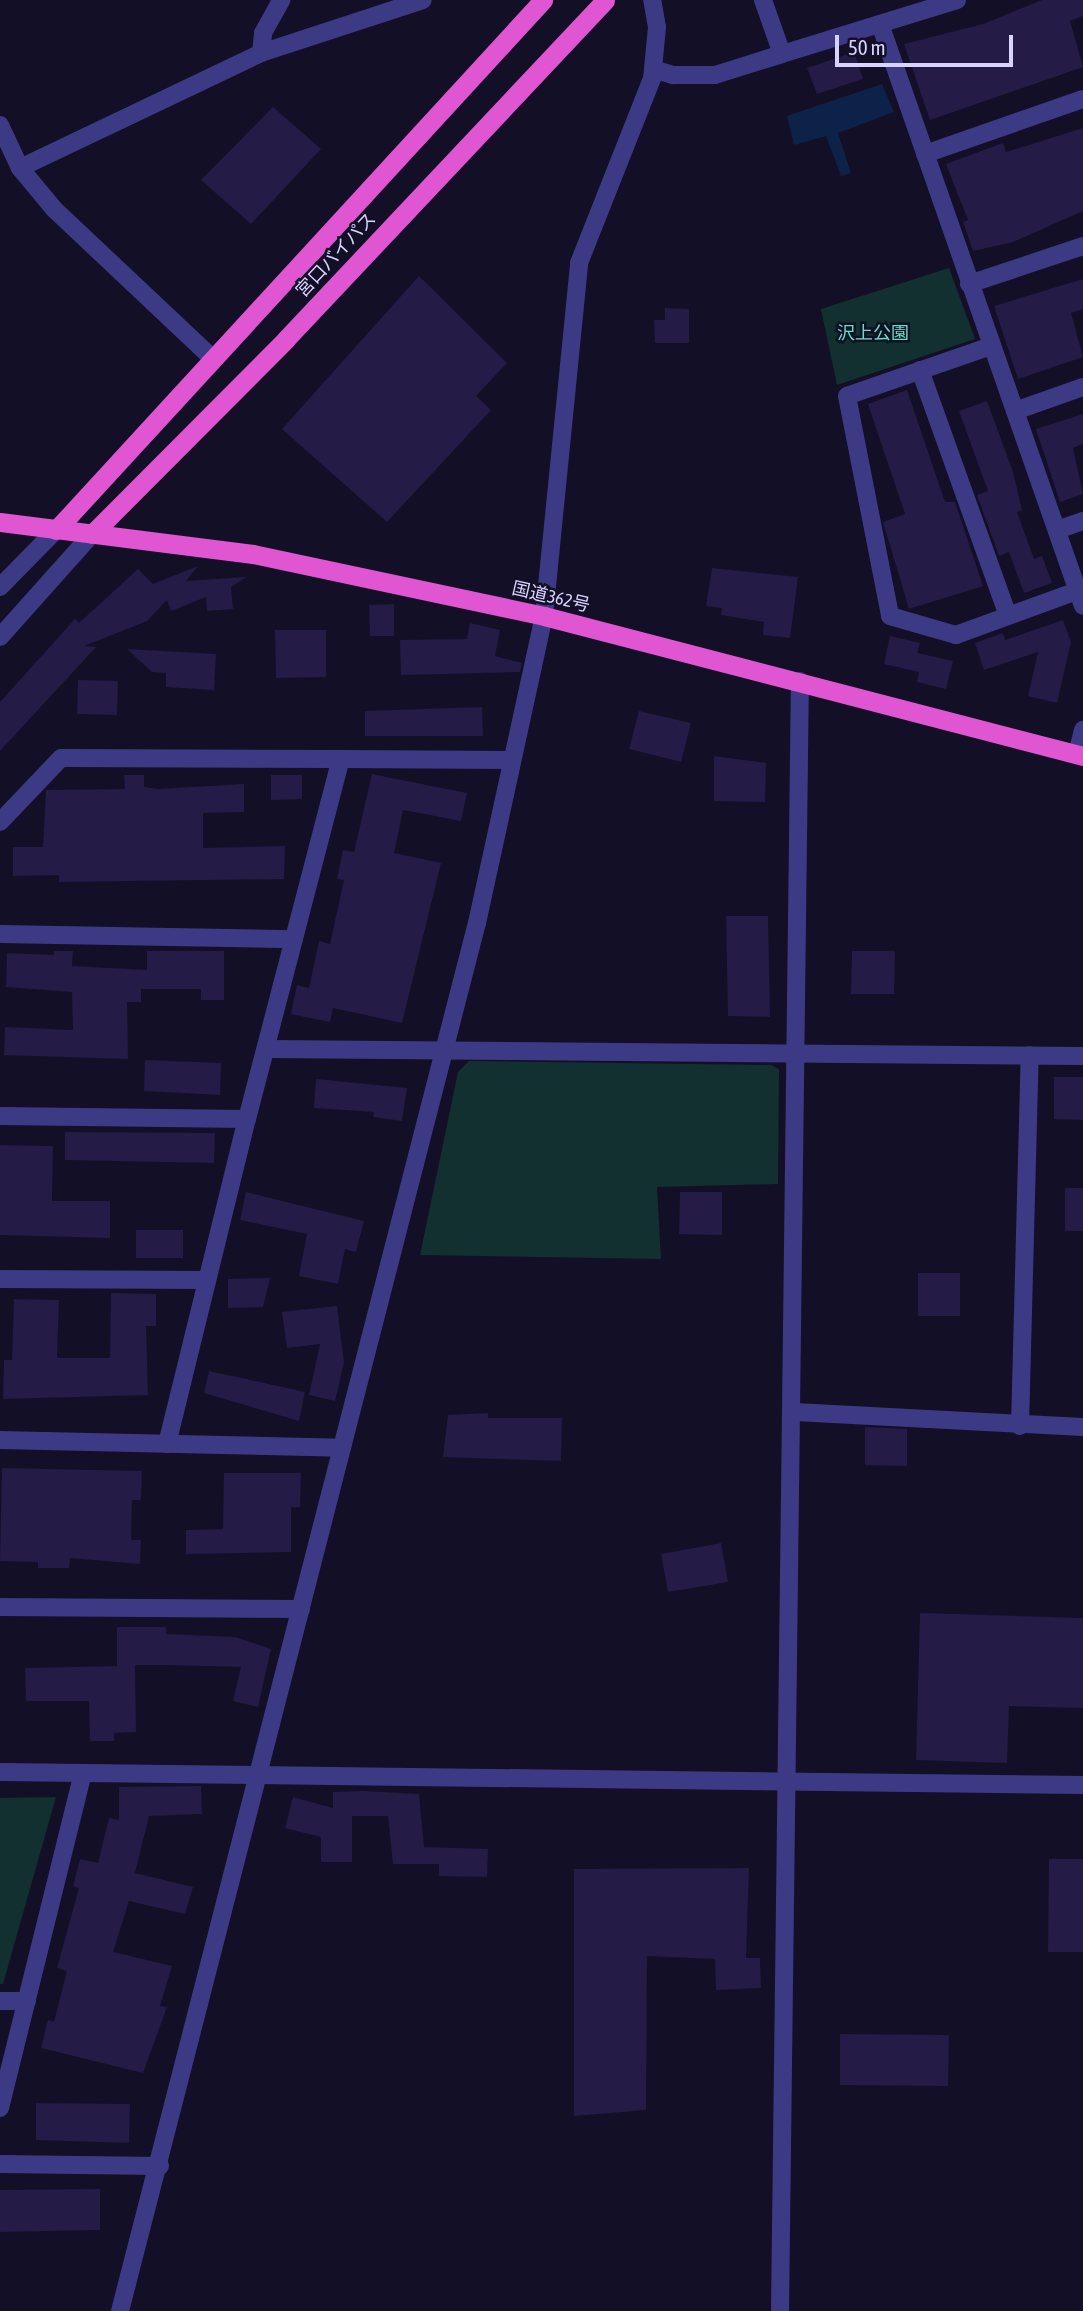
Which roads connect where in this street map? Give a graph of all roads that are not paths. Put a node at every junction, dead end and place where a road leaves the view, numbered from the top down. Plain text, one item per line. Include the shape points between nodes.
1 (281, 0) edge
2 (423, 0) edge
3 (543, 0) edge
4 (605, 0) edge
5 (652, 0) edge
6 (763, 0) edge
7 (957, 0) edge
8 (880, 24) junction
9 (261, 53) junction
10 (782, 54) junction
11 (653, 69) junction
12 (1083, 99) edge
13 (0, 125) edge
14 (925, 154) junction
15 (20, 168) junction
16 (1083, 246) edge
17 (969, 284) junction
18 (991, 346) junction
19 (211, 358) junction
20 (920, 370) junction
21 (1083, 387) edge
22 (1015, 411) junction
23 (1083, 521) edge
24 (0, 522) edge
25 (56, 530) junction
26 (1058, 530) junction
27 (92, 534) junction
28 (0, 587) edge
29 (1080, 598) edge
30 (544, 616) junction
31 (1008, 617) junction
32 (0, 637) edge
33 (800, 681) junction
34 (1083, 730) edge
35 (1080, 755) edge
36 (341, 759) junction
37 (510, 760) junction
38 (0, 822) edge
39 (0, 933) edge
40 (294, 939) junction
41 (267, 1049) junction
42 (446, 1050) junction
43 (796, 1054) junction
44 (1030, 1055) junction
45 (1083, 1056) edge
46 (0, 1116) edge
47 (247, 1119) junction
48 (0, 1279) edge
49 (207, 1280) junction
50 (795, 1412) junction
51 (1020, 1426) junction
52 (1083, 1427) edge
53 (0, 1440) edge
54 (167, 1444) junction
55 (342, 1448) junction
56 (0, 1607) edge
57 (301, 1609) junction
58 (0, 1772) edge
59 (83, 1773) junction
60 (260, 1774) junction
61 (788, 1781) junction
62 (1083, 1785) edge
63 (0, 2001) edge
64 (27, 2001) junction
65 (0, 2108) edge
66 (0, 2164) edge
67 (160, 2166) junction
68 (120, 2311) edge
69 (780, 2311) edge

1 - 9 street via 262,33
2 - 9 street
3 - 19 highway, 宮口バイパス
4 - 27 highway, 宮口バイパス via 286,339
5 - 11 street via 657,27
6 - 10 street
7 - 8 street
8 - 10 street
8 - 14 street
9 - 15 street
10 - 11 street via 715,75 673,75
11 - 30 street via 579,263
12 - 14 street
13 - 15 street
14 - 17 street
15 - 19 street via 54,209
16 - 17 street
17 - 18 street
18 - 20 street
18 - 22 street
19 - 25 highway, 宮口バイパス
20 - 31 street
20 - 31 street via 848,396 890,616 956,635
21 - 22 street
22 - 26 street
23 - 26 street
24 - 25 highway, 国道362号
25 - 27 highway, 国道362号
25 - 28 street
26 - 29 street
27 - 30 highway, 国道362号 via 253,554
27 - 32 street
29 - 31 street
30 - 33 highway, 国道362号
30 - 37 street
33 - 35 highway, 国道362号
33 - 43 street
34 - 35 street
36 - 37 street
36 - 38 street via 61,758
36 - 40 street
37 - 42 street
39 - 40 street
40 - 41 street
41 - 42 street
41 - 47 street
42 - 43 street
42 - 55 street
43 - 44 street
43 - 50 street
44 - 45 street
44 - 51 street
46 - 47 street
47 - 49 street
48 - 49 street
49 - 54 street
50 - 51 street
50 - 61 street
51 - 52 street
53 - 54 street
54 - 55 street
55 - 57 street
56 - 57 street
57 - 60 street
58 - 59 street
59 - 60 street
59 - 64 street
60 - 61 street
60 - 67 street
61 - 62 street
61 - 69 street
63 - 64 street
64 - 65 street
66 - 67 street
67 - 68 street

